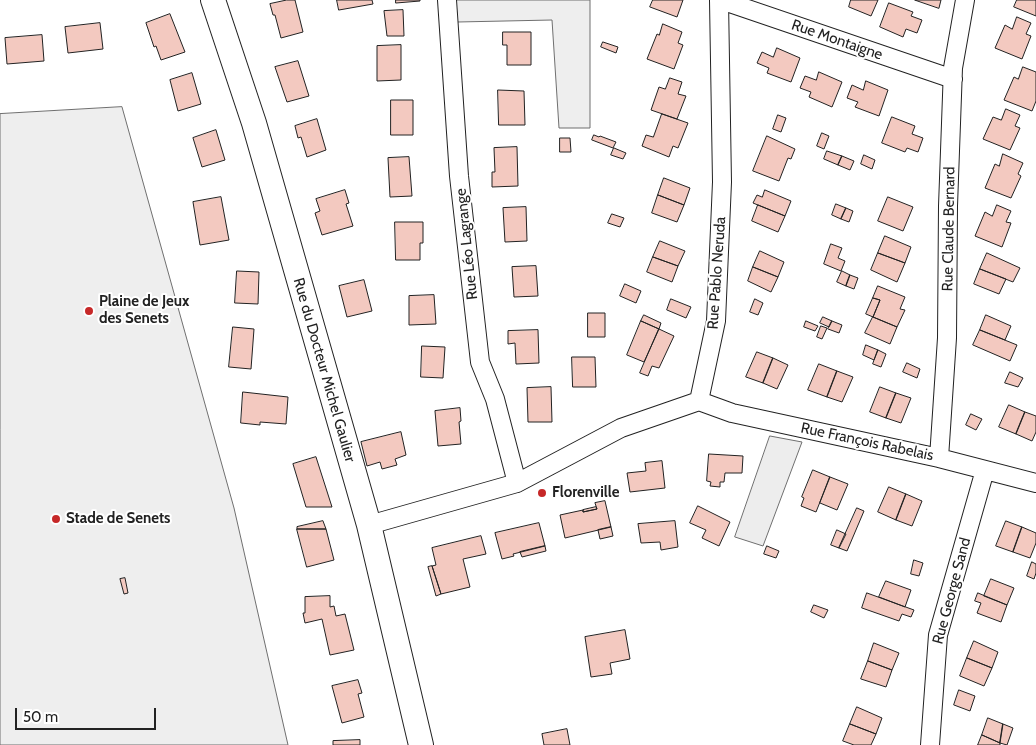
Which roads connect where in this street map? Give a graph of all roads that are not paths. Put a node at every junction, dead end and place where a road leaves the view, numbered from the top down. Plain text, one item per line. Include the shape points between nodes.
1 (213, 0) edge
2 (447, 0) edge
3 (720, 0) edge
4 (965, 0) edge
5 (953, 80) junction
6 (699, 401) junction
7 (940, 458) junction
8 (985, 470) junction
9 (517, 483) junction
10 (1036, 483) edge
11 (368, 525) junction
12 (421, 745) edge
13 (930, 745) edge

1 - 11 street, Rue du Docteur Michel Gaulier via 254,123
2 - 9 street, Rue Léo Lagrange via 459,176 480,362 496,399
3 - 5 street, Rue Montaigne
3 - 6 street, Rue Pablo Neruda via 722,182 716,321
4 - 5 street, Rue Claude Bernard
5 - 7 street, Rue Claude Bernard via 947,338
6 - 7 street, Rue François Rabelais via 732,413
6 - 9 street via 621,428
7 - 8 street, Rue François Rabelais
8 - 10 street, Rue François Rabelais
8 - 13 street, Rue George Sand via 938,635
9 - 11 street
11 - 12 street, Rue du Docteur Michel Gaulier

